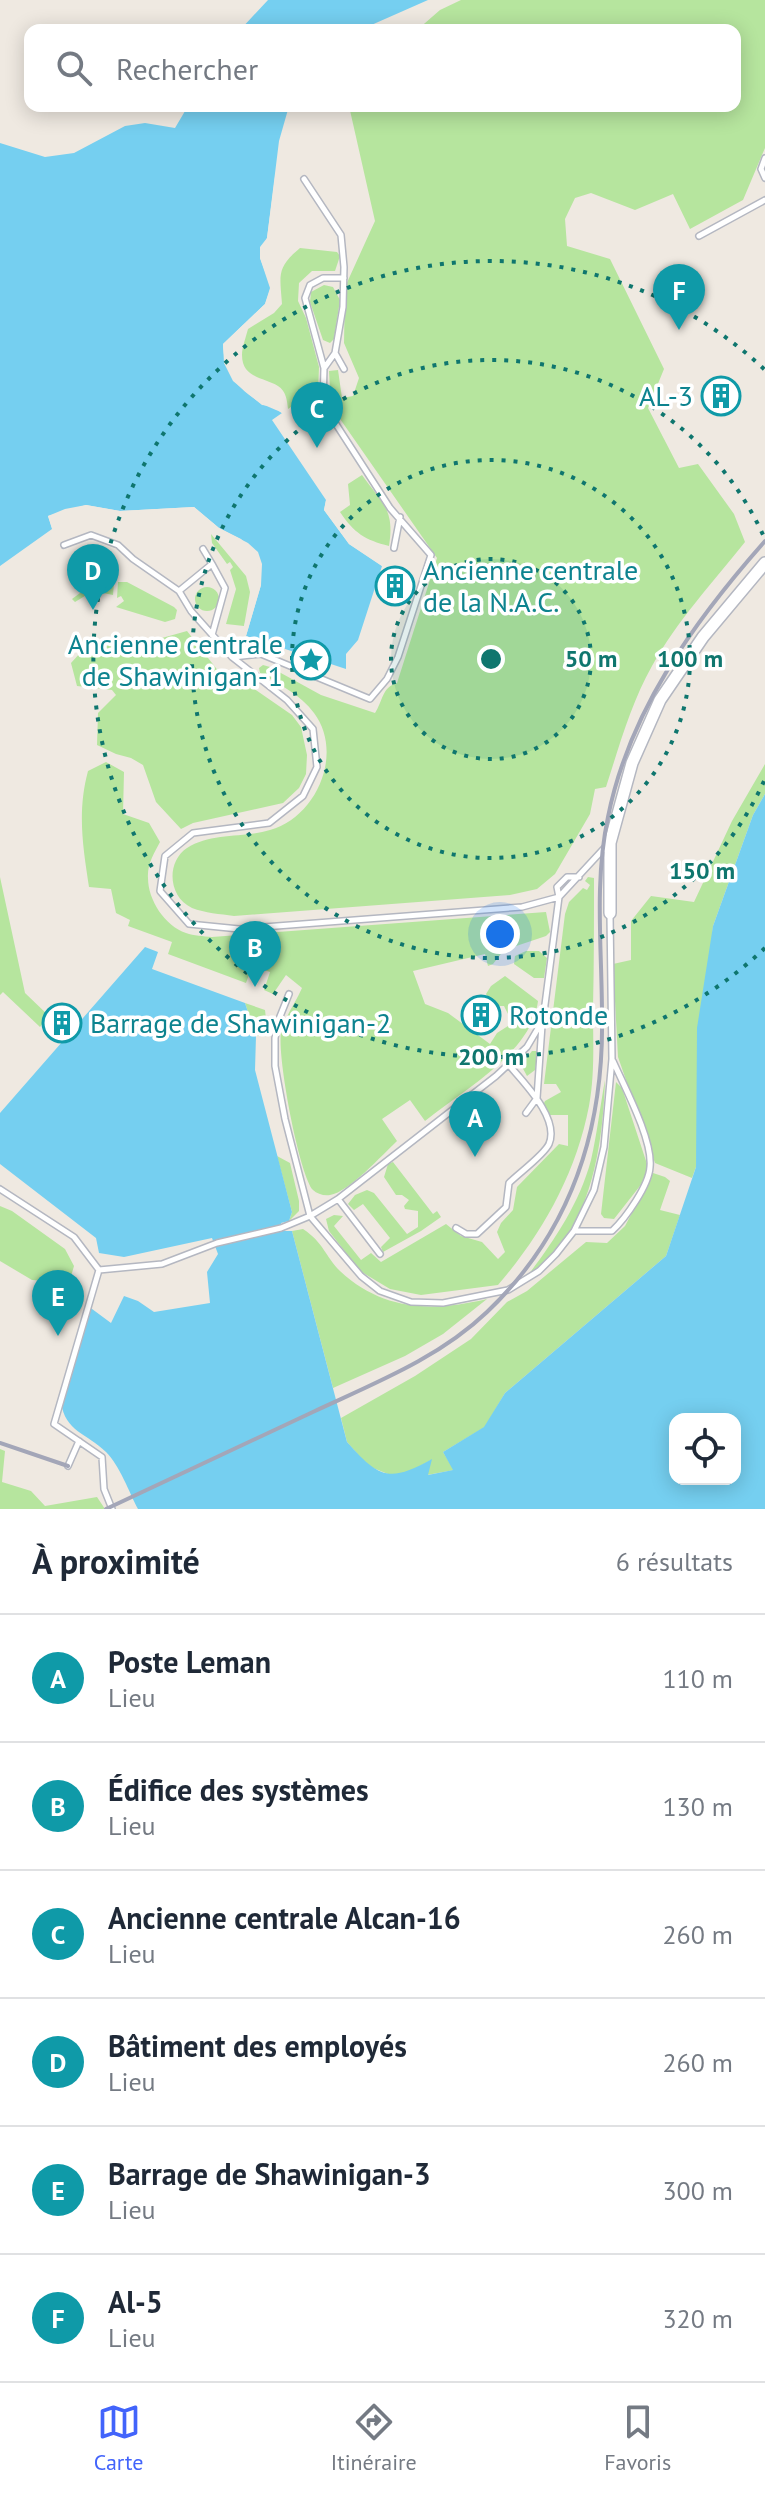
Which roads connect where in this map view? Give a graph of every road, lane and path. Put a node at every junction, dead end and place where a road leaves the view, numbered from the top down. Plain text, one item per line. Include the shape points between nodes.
1 (765, 158) edge
2 (765, 178) edge
3 (304, 179) dead end
4 (765, 200) edge
5 (699, 236) dead end
6 (344, 278) junction
7 (335, 353) junction
8 (342, 367) dead end
9 (324, 368) junction
10 (400, 517) junction
11 (64, 545) dead end
12 (394, 548) dead end
13 (203, 549) dead end
14 (765, 563) edge
15 (212, 564) junction
16 (179, 591) junction
17 (212, 635) junction
18 (232, 657) junction
19 (610, 843) junction
20 (579, 877) junction
21 (559, 897) junction
22 (610, 913) joint
23 (289, 994) dead end
24 (543, 1020) junction
25 (612, 1059) junction
26 (508, 1064) junction
27 (537, 1098) junction
28 (526, 1113) dead end
29 (0, 1189) edge
30 (338, 1199) junction
31 (310, 1216) junction
32 (456, 1228) dead end
33 (574, 1231) junction
34 (380, 1254) dead end
35 (99, 1270) junction
36 (79, 1441) junction
37 (68, 1466) dead end
38 (112, 1509) edge

1 - 2 lane
3 - 6 lane via 341,235
4 - 5 lane
6 - 7 lane
6 - 9 lane via 323,278 310,285 305,298
7 - 8 lane
7 - 9 lane
9 - 10 lane via 323,404
10 - 12 lane
10 - 18 lane via 431,555 398,657 370,699 261,654
11 - 16 lane via 91,535 118,545
13 - 15 lane
14 - 19 street via 703,637 660,700 632,763
15 - 16 lane
15 - 17 lane via 225,588
16 - 17 lane
17 - 18 lane
18 - 21 lane via 287,700 313,729 317,767 303,796 269,823 193,833 165,856 160,891 189,924 239,929 522,907
19 - 20 lane
19 - 22 street
20 - 21 lane
20 - 21 lane via 561,880
21 - 24 lane
22 - 25 lane
23 - 31 lane via 275,1038 275,1066
24 - 26 lane via 527,1047
24 - 27 lane
25 - 33 lane via 604,1147 594,1190
25 - 33 lane via 637,1115 649,1155 648,1176 612,1231
26 - 27 lane
26 - 30 lane
27 - 28 lane
27 - 32 lane via 552,1130 548,1146 509,1183 506,1207 477,1234
29 - 35 lane via 74,1237
30 - 31 lane
30 - 34 lane
31 - 33 lane via 361,1276 380,1291 411,1302 443,1303 508,1290 556,1254
31 - 35 lane via 162,1264
35 - 36 lane via 54,1424
36 - 37 lane
36 - 38 lane via 102,1457 104,1489

